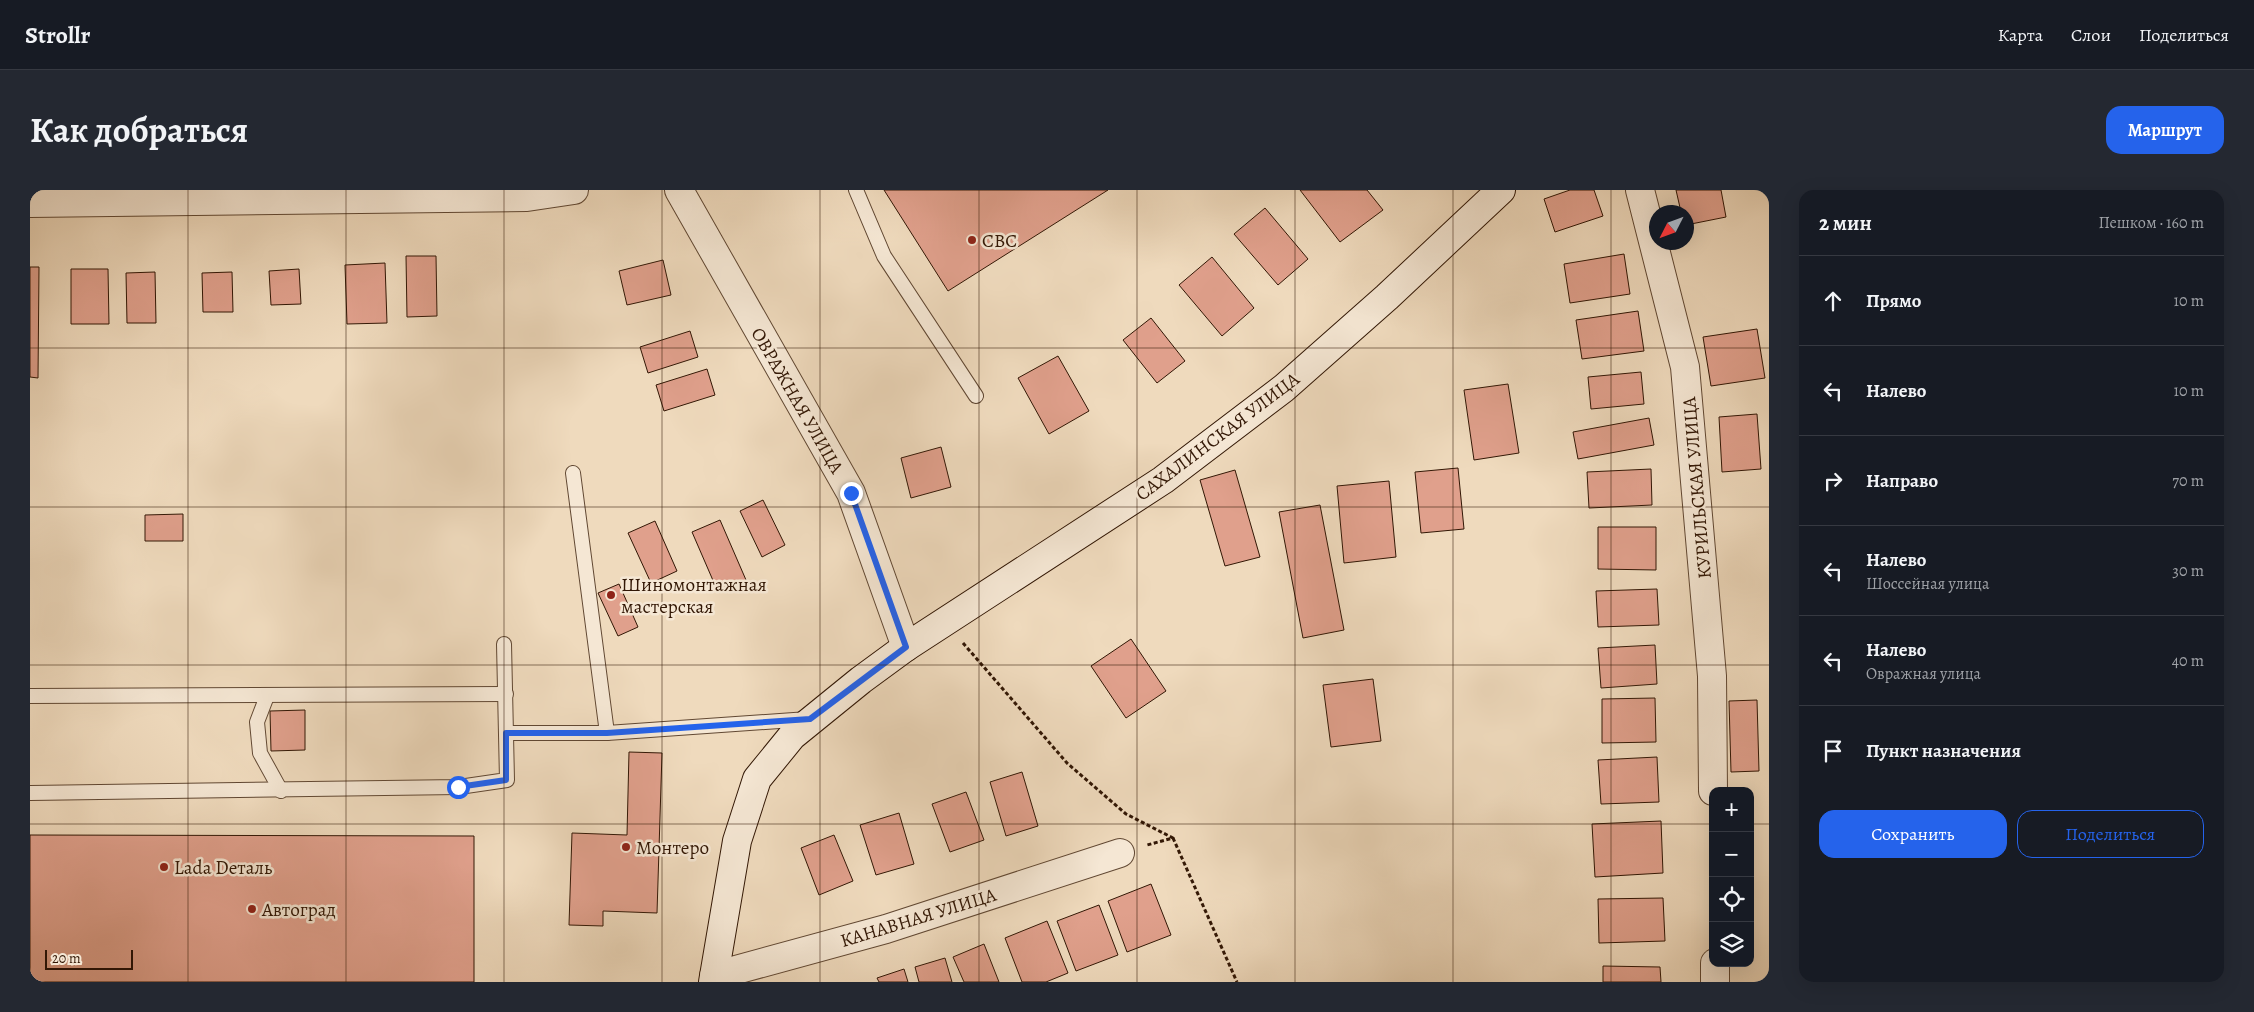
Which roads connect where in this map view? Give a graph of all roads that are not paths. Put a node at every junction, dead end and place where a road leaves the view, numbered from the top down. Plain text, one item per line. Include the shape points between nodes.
1 (574, 190) edge
2 (679, 190) edge
3 (856, 190) edge
4 (1501, 190) edge
5 (1640, 190) edge
6 (30, 203) edge
7 (976, 396) dead end
8 (573, 473) dead end
9 (504, 644) dead end
10 (906, 647) junction
11 (506, 694) junction
12 (30, 696) edge
13 (267, 696) junction
14 (810, 719) junction
15 (506, 733) junction
16 (607, 733) junction
17 (1714, 787) edge
18 (281, 791) junction
19 (30, 794) edge
20 (1120, 853) road end
21 (1715, 967) edge
22 (713, 979) edge
23 (1715, 982) edge

1 - 6 street via 527,197
2 - 10 street, ОВРАЖНАЯ УЛИЦА via 851,493
3 - 7 lane via 884,256
4 - 10 street, САХАЛИНСКАЯ УЛИЦА via 1284,388 1163,480
5 - 17 street, КУРИЛЬСКАЯ УЛИЦА via 1685,367 1712,676
8 - 16 lane
9 - 11 lane
10 - 14 street, САХАЛИНСКАЯ УЛИЦА
11 - 13 lane
11 - 15 lane
12 - 13 lane
13 - 18 lane via 257,722 260,753
14 - 16 lane
14 - 22 street, САХАЛИНСКАЯ УЛИЦА via 757,779 738,841
15 - 16 lane
15 - 18 lane via 506,780 458,787
18 - 19 lane
20 - 22 street, КАНАВНАЯ УЛИЦА via 886,929
21 - 23 street

